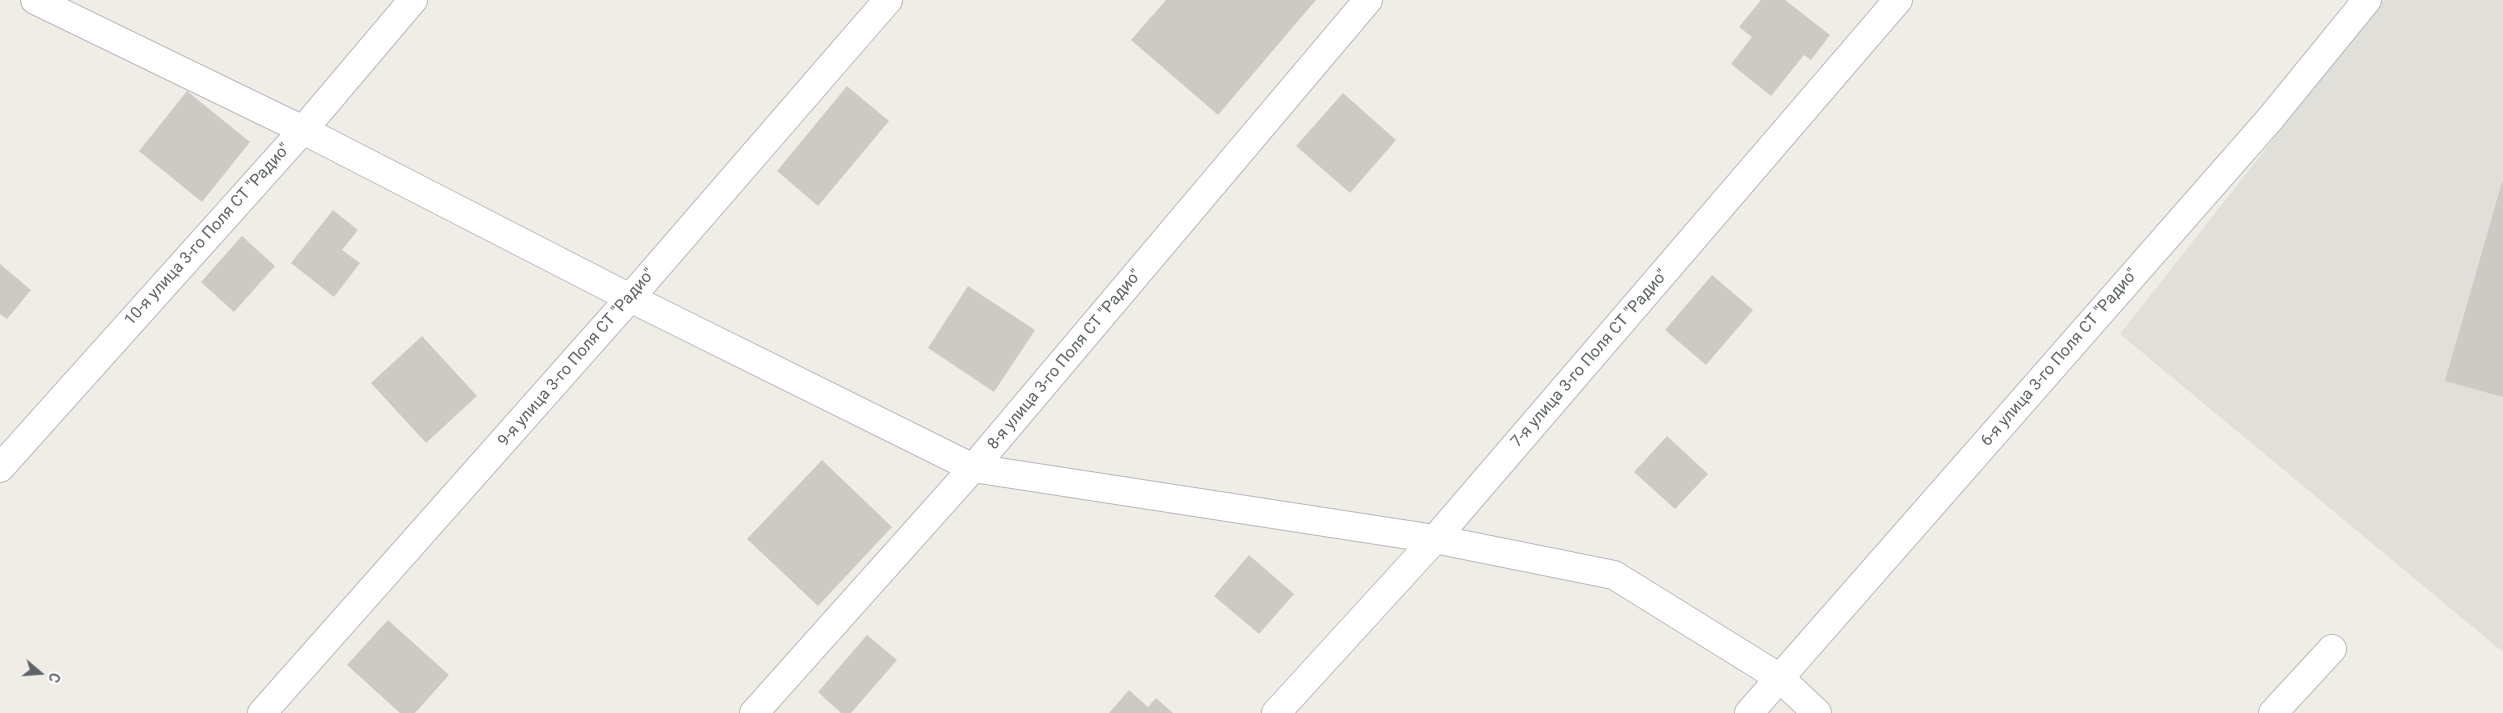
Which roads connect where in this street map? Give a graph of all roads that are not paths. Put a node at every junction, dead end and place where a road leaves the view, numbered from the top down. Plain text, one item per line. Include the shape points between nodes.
1 (35, 0) edge
2 (413, 0) edge
3 (888, 0) edge
4 (1368, 0) edge
5 (1898, 0) edge
6 (2367, 0) edge
7 (303, 130) junction
8 (630, 298) junction
9 (0, 468) edge
10 (974, 468) junction
11 (1435, 539) junction
12 (2332, 649) dead end
13 (1780, 678) junction
14 (262, 713) edge
15 (754, 713) edge
16 (1276, 713) edge
17 (1749, 713) edge
18 (1817, 713) edge
19 (2273, 713) edge

1 - 7 street
2 - 7 street, 10-я улица 3-го Поля СТ "Радио"
3 - 8 street, 9-я улица 3-го Поля СТ "Радио"
4 - 10 street, 8-я улица 3-го Поля СТ "Радио"
5 - 11 street, 7-я улица 3-го Поля СТ "Радио"
6 - 13 street, 6-я улица 3-го Поля СТ "Радио" via 2270,119
7 - 8 street
7 - 9 street, 10-я улица 3-го Поля СТ "Радио"
8 - 10 street
8 - 14 street, 9-я улица 3-го Поля СТ "Радио"
10 - 11 street
10 - 15 street, 8-я улица 3-го Поля СТ "Радио"
11 - 13 street via 1614,575
11 - 16 street, 7-я улица 3-го Поля СТ "Радио"
12 - 19 street
13 - 17 street, 6-я улица 3-го Поля СТ "Радио"
13 - 18 street

